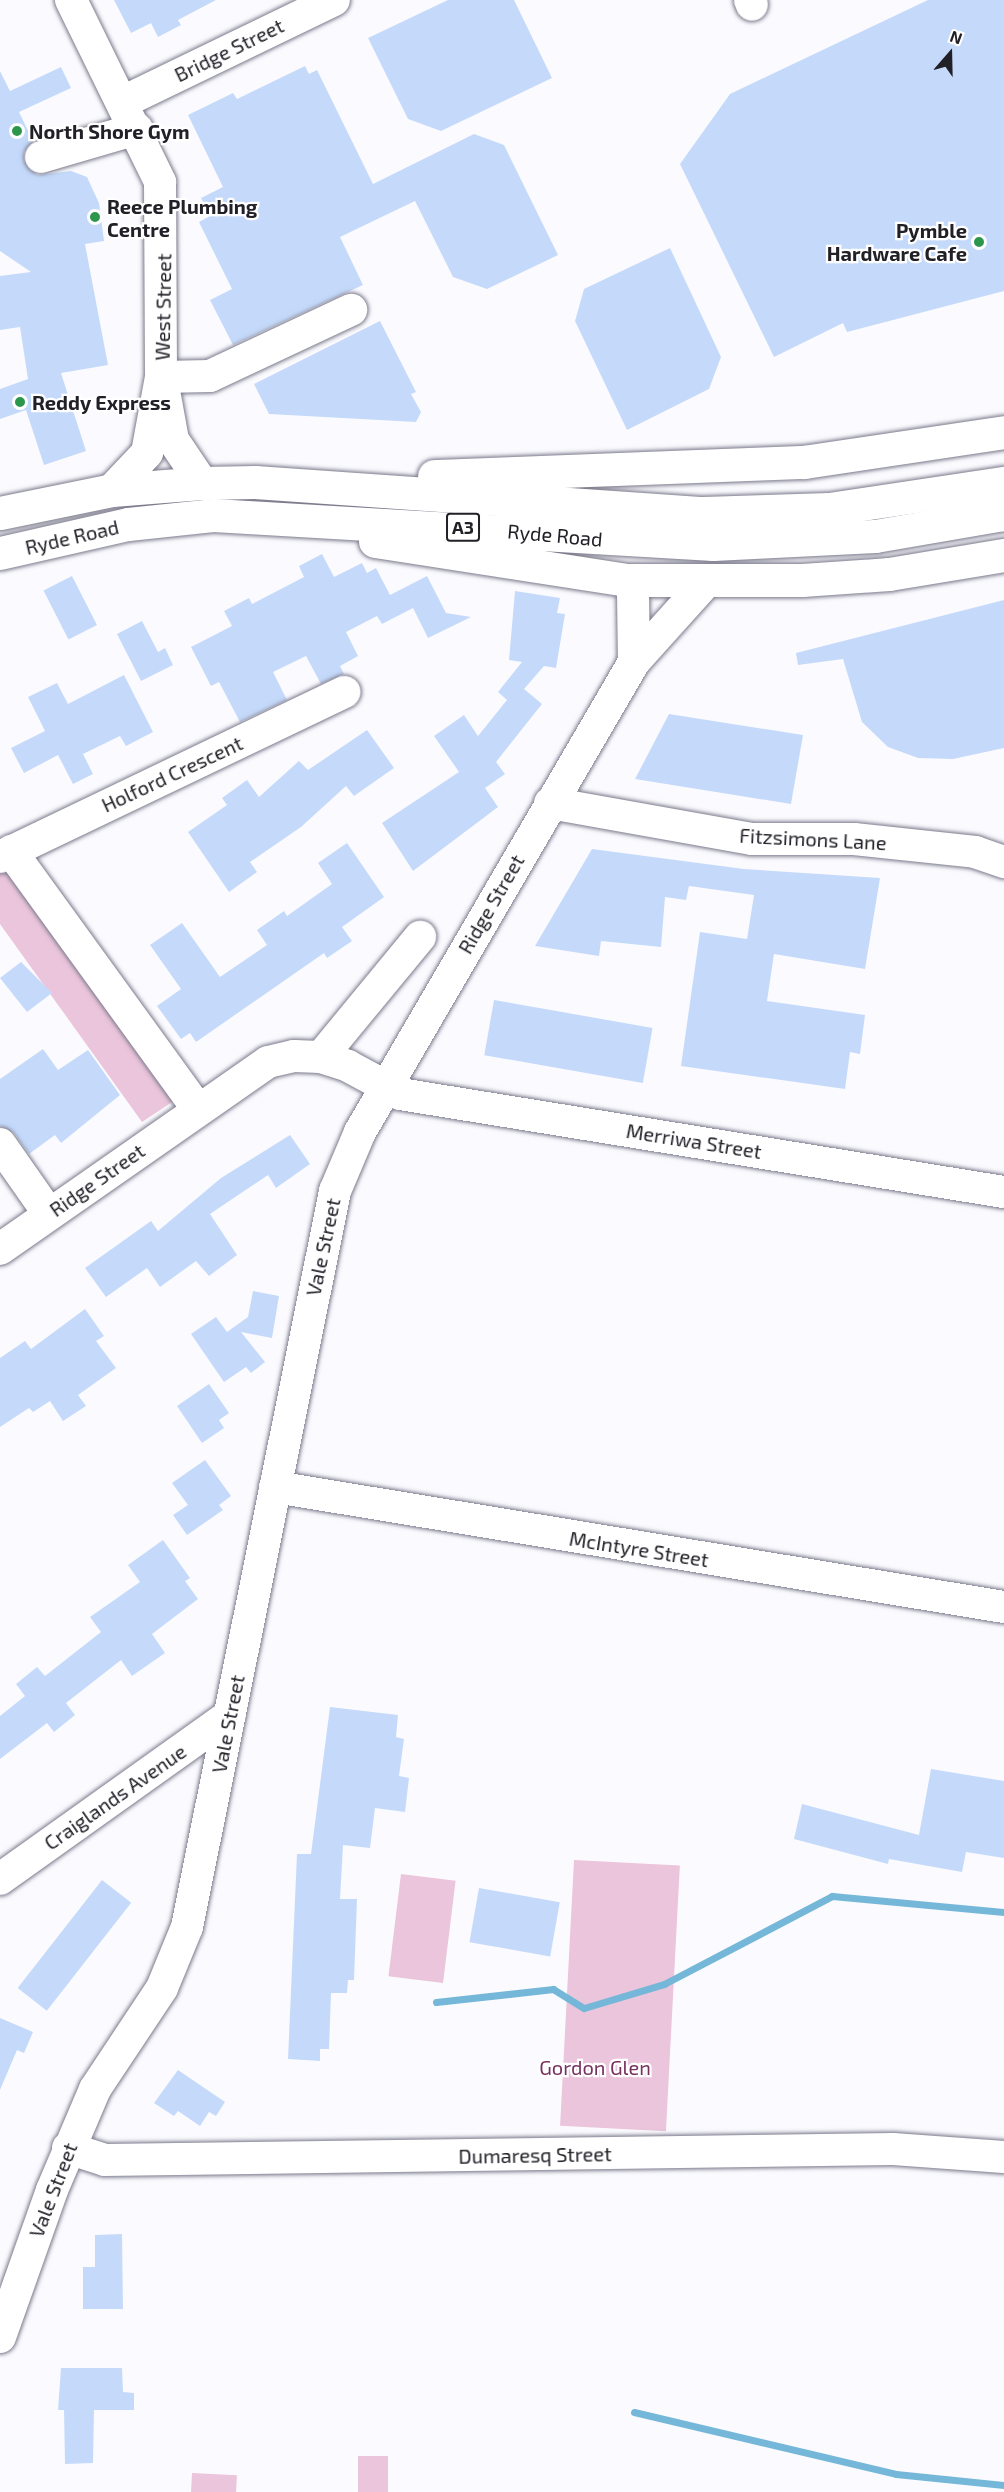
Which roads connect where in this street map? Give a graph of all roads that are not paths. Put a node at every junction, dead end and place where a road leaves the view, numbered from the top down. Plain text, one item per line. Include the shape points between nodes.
1 (71, 0) edge
2 (334, 0) edge
3 (131, 115) junction
4 (41, 157) dead end
5 (351, 310) dead end
6 (162, 377) junction
7 (1004, 432) edge
8 (255, 482) junction
9 (202, 483) junction
10 (1004, 483) edge
11 (112, 490) junction
12 (0, 513) edge
13 (213, 514) junction
14 (1004, 514) edge
15 (0, 554) edge
16 (1004, 555) edge
17 (627, 580) junction
18 (708, 581) junction
19 (634, 662) junction
20 (345, 692) dead end
21 (550, 804) junction
22 (6, 854) edge
23 (1004, 862) edge
24 (420, 937) dead end
25 (321, 1057) junction
26 (386, 1086) junction
27 (198, 1109) junction
28 (0, 1144) edge
29 (1004, 1192) edge
30 (49, 1214) junction
31 (0, 1249) edge
32 (276, 1487) junction
33 (1004, 1606) edge
34 (230, 1715) junction
35 (0, 1879) edge
36 (68, 2148) junction
37 (1004, 2157) edge
38 (0, 2337) edge

1 - 3 street, West Street
2 - 3 street, Bridge Street
3 - 4 street, Bridge Street
3 - 6 street, West Street via 160,182
5 - 6 street via 210,376
6 - 9 street, West Street via 173,440
6 - 11 street, West Street via 147,453
7 - 8 highway via 860,457 783,464
8 - 9 highway, Ryde Road / A3
8 - 10 highway, Ryde Road / A3 via 702,513 829,509
9 - 11 highway, Ryde Road / A3
11 - 12 highway, Ryde Road / A3
13 - 14 highway, Ryde Road / A3 via 713,544 875,536
13 - 15 highway, Ryde Road / A3 via 128,524
13 - 17 highway
16 - 18 highway via 890,574
17 - 18 highway
17 - 19 street via 633,592
18 - 19 street, Ridge Street
19 - 21 street, Ridge Street
20 - 22 street, Holford Crescent
21 - 23 street, Fitzsimons Lane via 752,838 854,839 975,852
21 - 26 street, Ridge Street
22 - 27 street
24 - 25 street
25 - 26 street, Ridge Street
25 - 27 street, Ridge Street via 294,1056 268,1062
26 - 29 street, Merriwa Street via 400,1094
26 - 32 street, Vale Street via 335,1191
27 - 30 street, Ridge Street
28 - 30 street
30 - 31 street, Ridge Street
32 - 33 street, McIntyre Street
32 - 34 street, Vale Street
34 - 35 street, Craiglands Avenue
34 - 36 street, Vale Street via 187,1927 176,1959 162,1989 95,2089
36 - 37 street, Dumaresq Street via 105,2160 893,2149
36 - 38 street, Vale Street

